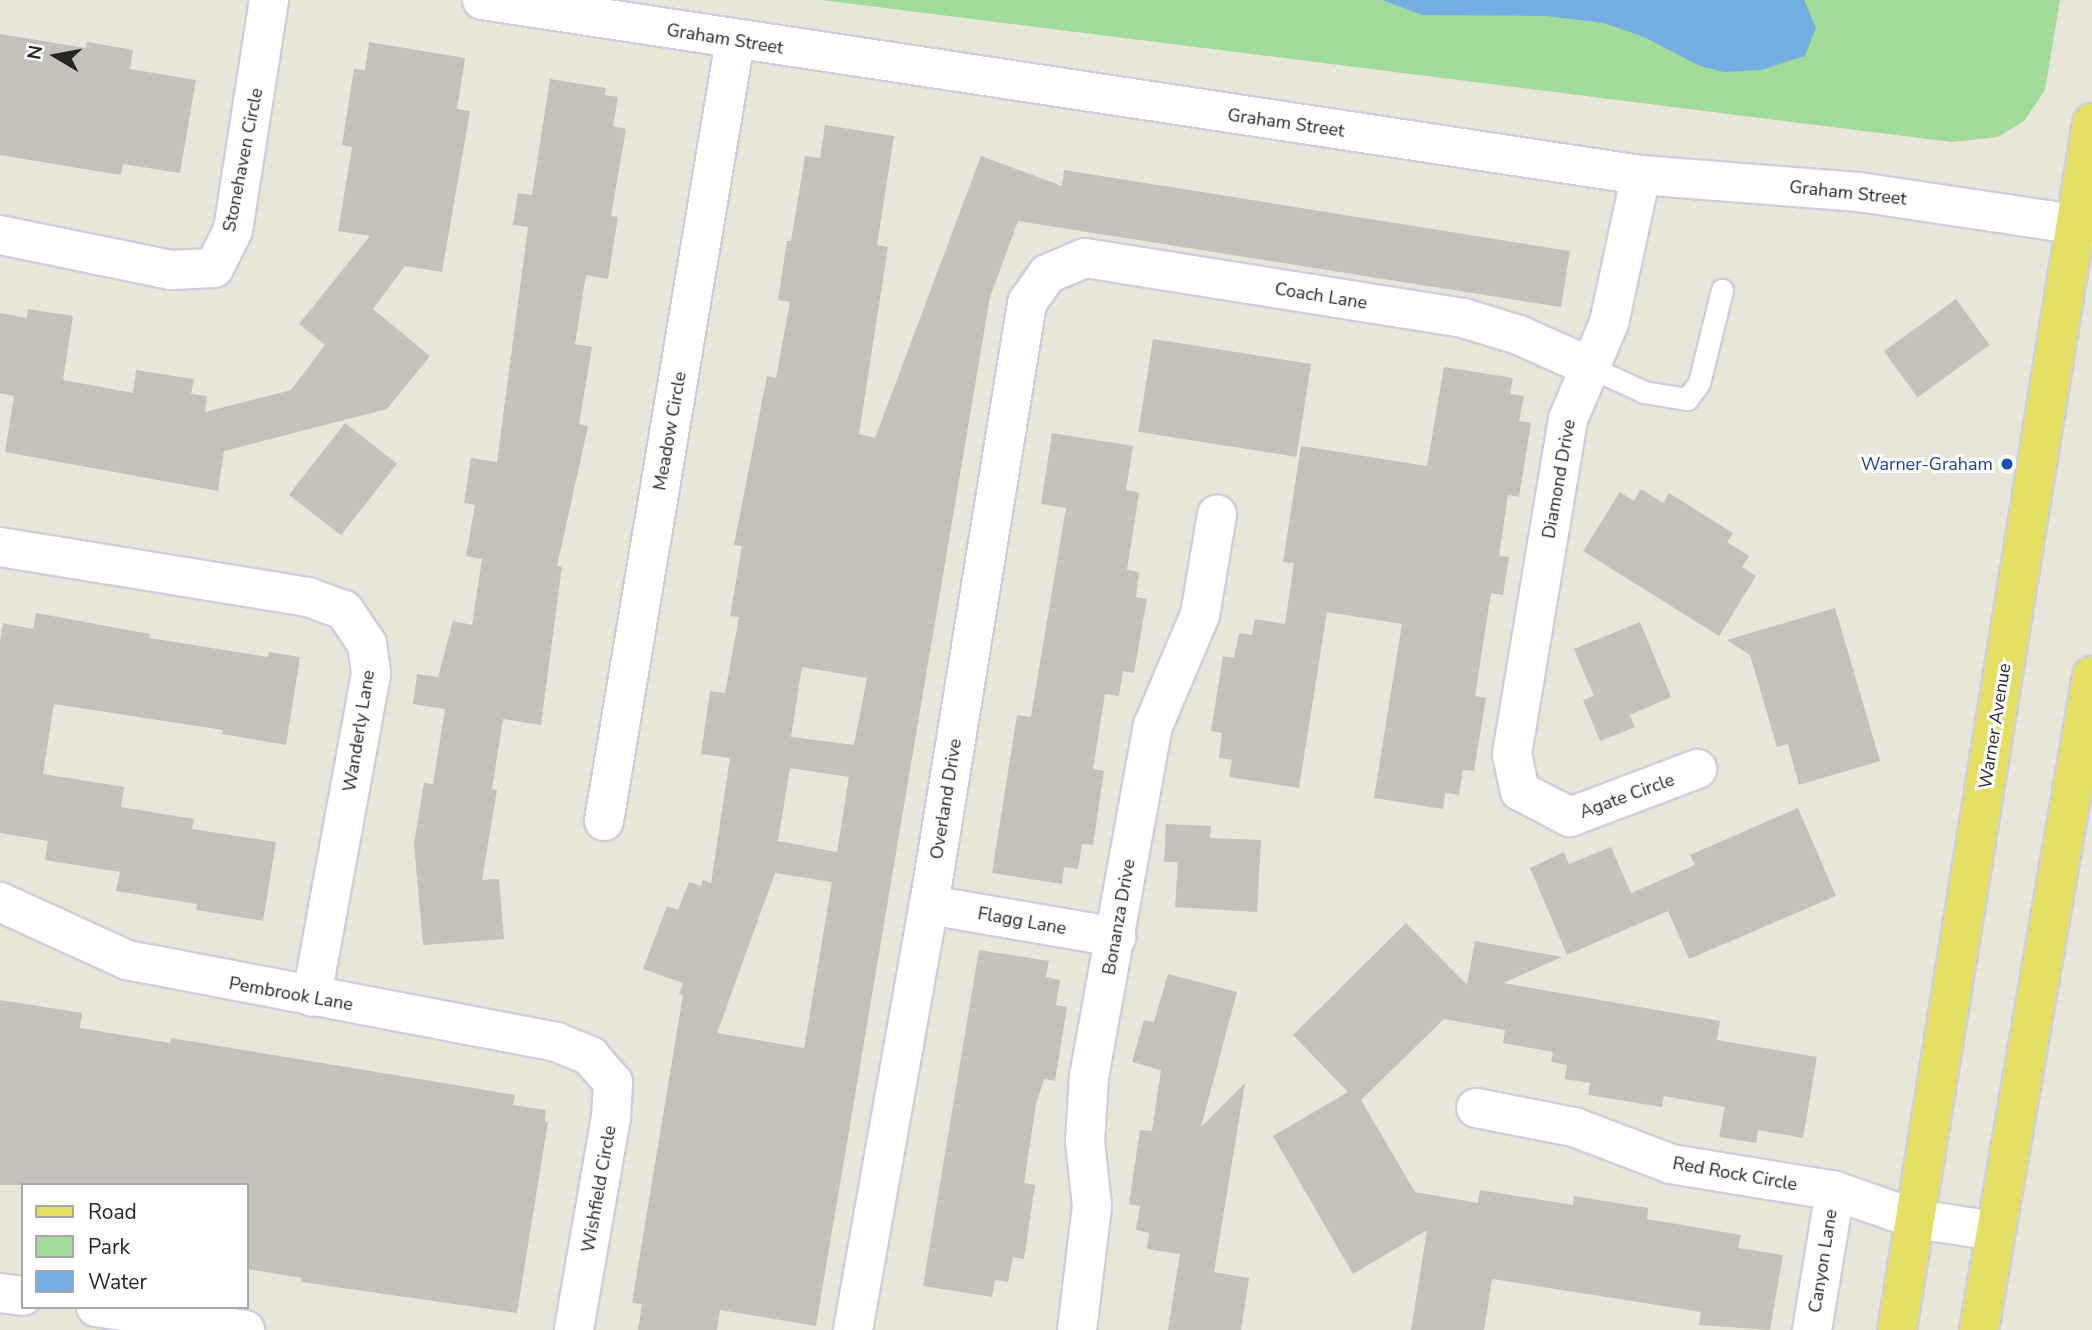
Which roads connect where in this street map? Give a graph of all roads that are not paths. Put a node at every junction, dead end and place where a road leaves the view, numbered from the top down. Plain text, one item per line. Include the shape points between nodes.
1 (270, 0) edge
2 (482, 0) edge
3 (735, 41) junction
4 (2092, 123) edge
5 (1642, 175) junction
6 (2083, 225) edge
7 (0, 234) edge
8 (1047, 274) joint
9 (1722, 290) dead end
10 (1590, 367) junction
11 (1217, 514) dead end
12 (0, 547) edge
13 (2092, 676) edge
14 (1697, 769) dead end
15 (1520, 791) joint
16 (604, 821) dead end
17 (0, 902) edge
18 (929, 905) junction
19 (1116, 937) junction
20 (312, 997) junction
21 (590, 1056) joint
22 (1476, 1108) dead end
23 (1835, 1191) junction
24 (1916, 1219) junction
25 (1995, 1231) junction
26 (0, 1293) edge
27 (21, 1296) edge
28 (109, 1309) edge
29 (234, 1329) edge
30 (574, 1330) edge
31 (853, 1330) edge
32 (1077, 1330) edge
33 (1812, 1330) edge
34 (1897, 1330) edge
35 (1979, 1330) edge

1 - 7 street, Stonehaven Circle via 233,230 214,268 171,270
2 - 3 street, Graham Street
3 - 5 street, Graham Street
3 - 16 street, Meadow Circle
4 - 6 main road, Warner Avenue
5 - 6 street, Graham Street via 1858,192
5 - 10 street, Diamond Drive via 1609,323
6 - 24 main road, Warner Avenue
8 - 10 street, Coach Lane via 1085,258 1463,318 1519,335
8 - 18 street, Overland Drive via 1027,303
9 - 10 lane via 1699,383 1687,399 1644,392
10 - 15 street, Diamond Drive via 1569,419 1512,754
11 - 19 street, Bonanza Drive via 1200,615 1153,726
12 - 20 street, Wanderly Lane via 308,597 344,610 367,644 371,674
13 - 25 main road
14 - 15 street, Agate Circle via 1570,817
17 - 20 street, Pembrook Lane via 127,960
18 - 19 street, Flagg Lane
18 - 31 street, Overland Drive
19 - 32 street, Bonanza Drive via 1089,1077 1084,1141 1092,1206
20 - 21 street, Pembrook Lane via 556,1042
21 - 30 street, Wishfield Circle via 613,1083
22 - 23 street, Red Rock Circle via 1574,1127 1671,1164
23 - 24 street, Red Rock Circle
23 - 33 street, Canyon Lane
24 - 25 street, Red Rock Circle
24 - 34 main road, Warner Avenue
25 - 35 main road
26 - 27 street
28 - 29 street

